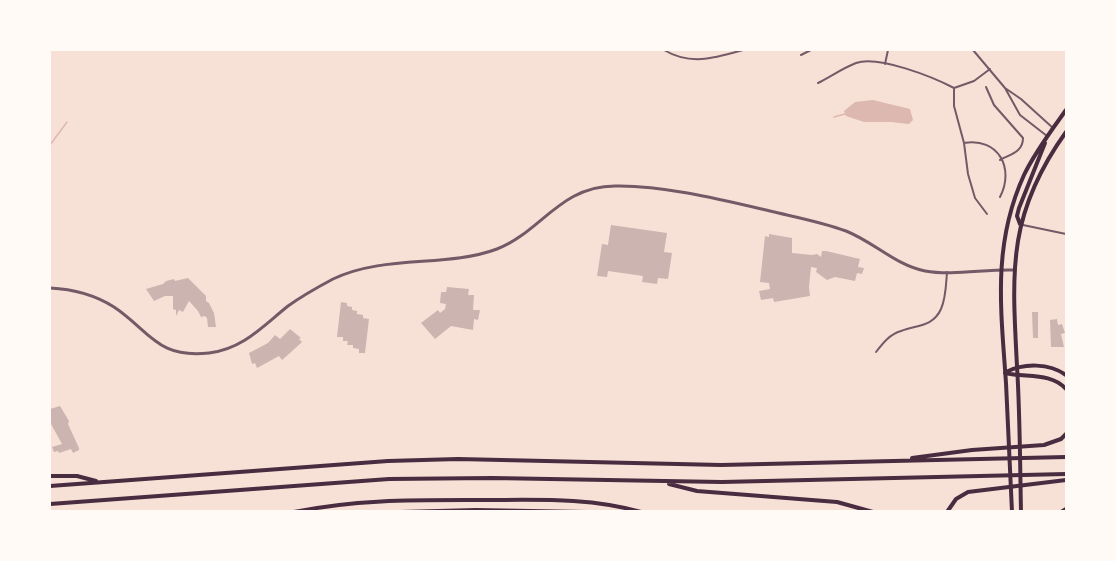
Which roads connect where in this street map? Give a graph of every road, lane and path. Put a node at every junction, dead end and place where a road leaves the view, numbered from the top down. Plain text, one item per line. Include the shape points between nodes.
1 (664, 50) edge
2 (743, 50) edge
3 (811, 50) edge
4 (888, 50) edge
5 (973, 50) edge
6 (801, 55) dead end
7 (885, 64) junction
8 (990, 69) junction
9 (818, 83) dead end
10 (986, 87) dead end
11 (954, 88) junction
12 (1005, 88) junction
13 (1066, 110) edge
14 (1053, 129) junction
15 (1066, 132) edge
16 (1047, 136) junction
17 (964, 143) junction
18 (1000, 160) junction
19 (1000, 197) dead end
20 (987, 214) dead end
21 (1020, 224) junction
22 (1066, 234) edge
23 (1001, 270) junction
24 (1014, 270) junction
25 (947, 272) junction
26 (50, 288) edge
27 (876, 352) dead end
28 (1017, 366) junction
29 (1005, 373) junction
30 (1066, 375) edge
31 (1017, 376) junction
32 (1066, 389) edge
33 (1066, 434) edge
34 (1066, 457) edge
35 (890, 460) junction
36 (1066, 474) edge
37 (50, 476) edge
38 (1066, 480) edge
39 (100, 482) junction
40 (664, 482) junction
41 (50, 486) edge
42 (50, 505) edge
43 (1066, 509) edge
44 (294, 512) edge
45 (400, 512) edge
46 (586, 512) edge
47 (641, 512) edge
48 (873, 512) edge
49 (947, 512) edge
50 (1012, 512) edge
51 (1021, 512) edge
52 (1062, 512) edge

1 - 2 street via 675,56 710,60
3 - 6 street
4 - 7 street
5 - 8 street
7 - 9 street via 856,63
7 - 11 street via 919,72
8 - 11 street via 974,81
8 - 12 street
10 - 18 street via 994,105 1023,138 1019,150
11 - 17 street via 954,106
12 - 14 street
12 - 16 street via 1020,115
13 - 14 main road
14 - 16 main road
15 - 21 main road via 1037,179
16 - 21 main road via 1017,216
16 - 23 main road via 1015,199
17 - 18 street via 988,144
17 - 20 street via 975,198
18 - 19 street via 1006,174
21 - 22 street
21 - 24 main road
23 - 24 street
23 - 25 street
23 - 29 main road via 999,303
24 - 28 main road
25 - 26 street via 908,266 844,230 786,215 727,201 614,186 557,205 523,234 492,250 350,272 302,297 254,336 219,351 195,354 166,348 106,303 74,291
25 - 27 street via 945,297 932,321 900,331 886,339
28 - 29 main road
28 - 30 main road via 1047,366
28 - 31 main road
29 - 31 main road
29 - 50 main road
31 - 32 main road via 1048,378
31 - 51 main road
33 - 35 main road via 1044,445
34 - 35 main road
35 - 39 main road via 691,465 412,460
36 - 40 main road
37 - 39 main road via 77,476
38 - 49 main road via 968,492 956,499
39 - 41 main road
40 - 42 main road via 389,479
40 - 48 main road via 697,491 837,502
43 - 52 main road
44 - 47 main road via 368,501 545,500 596,502
45 - 46 main road

